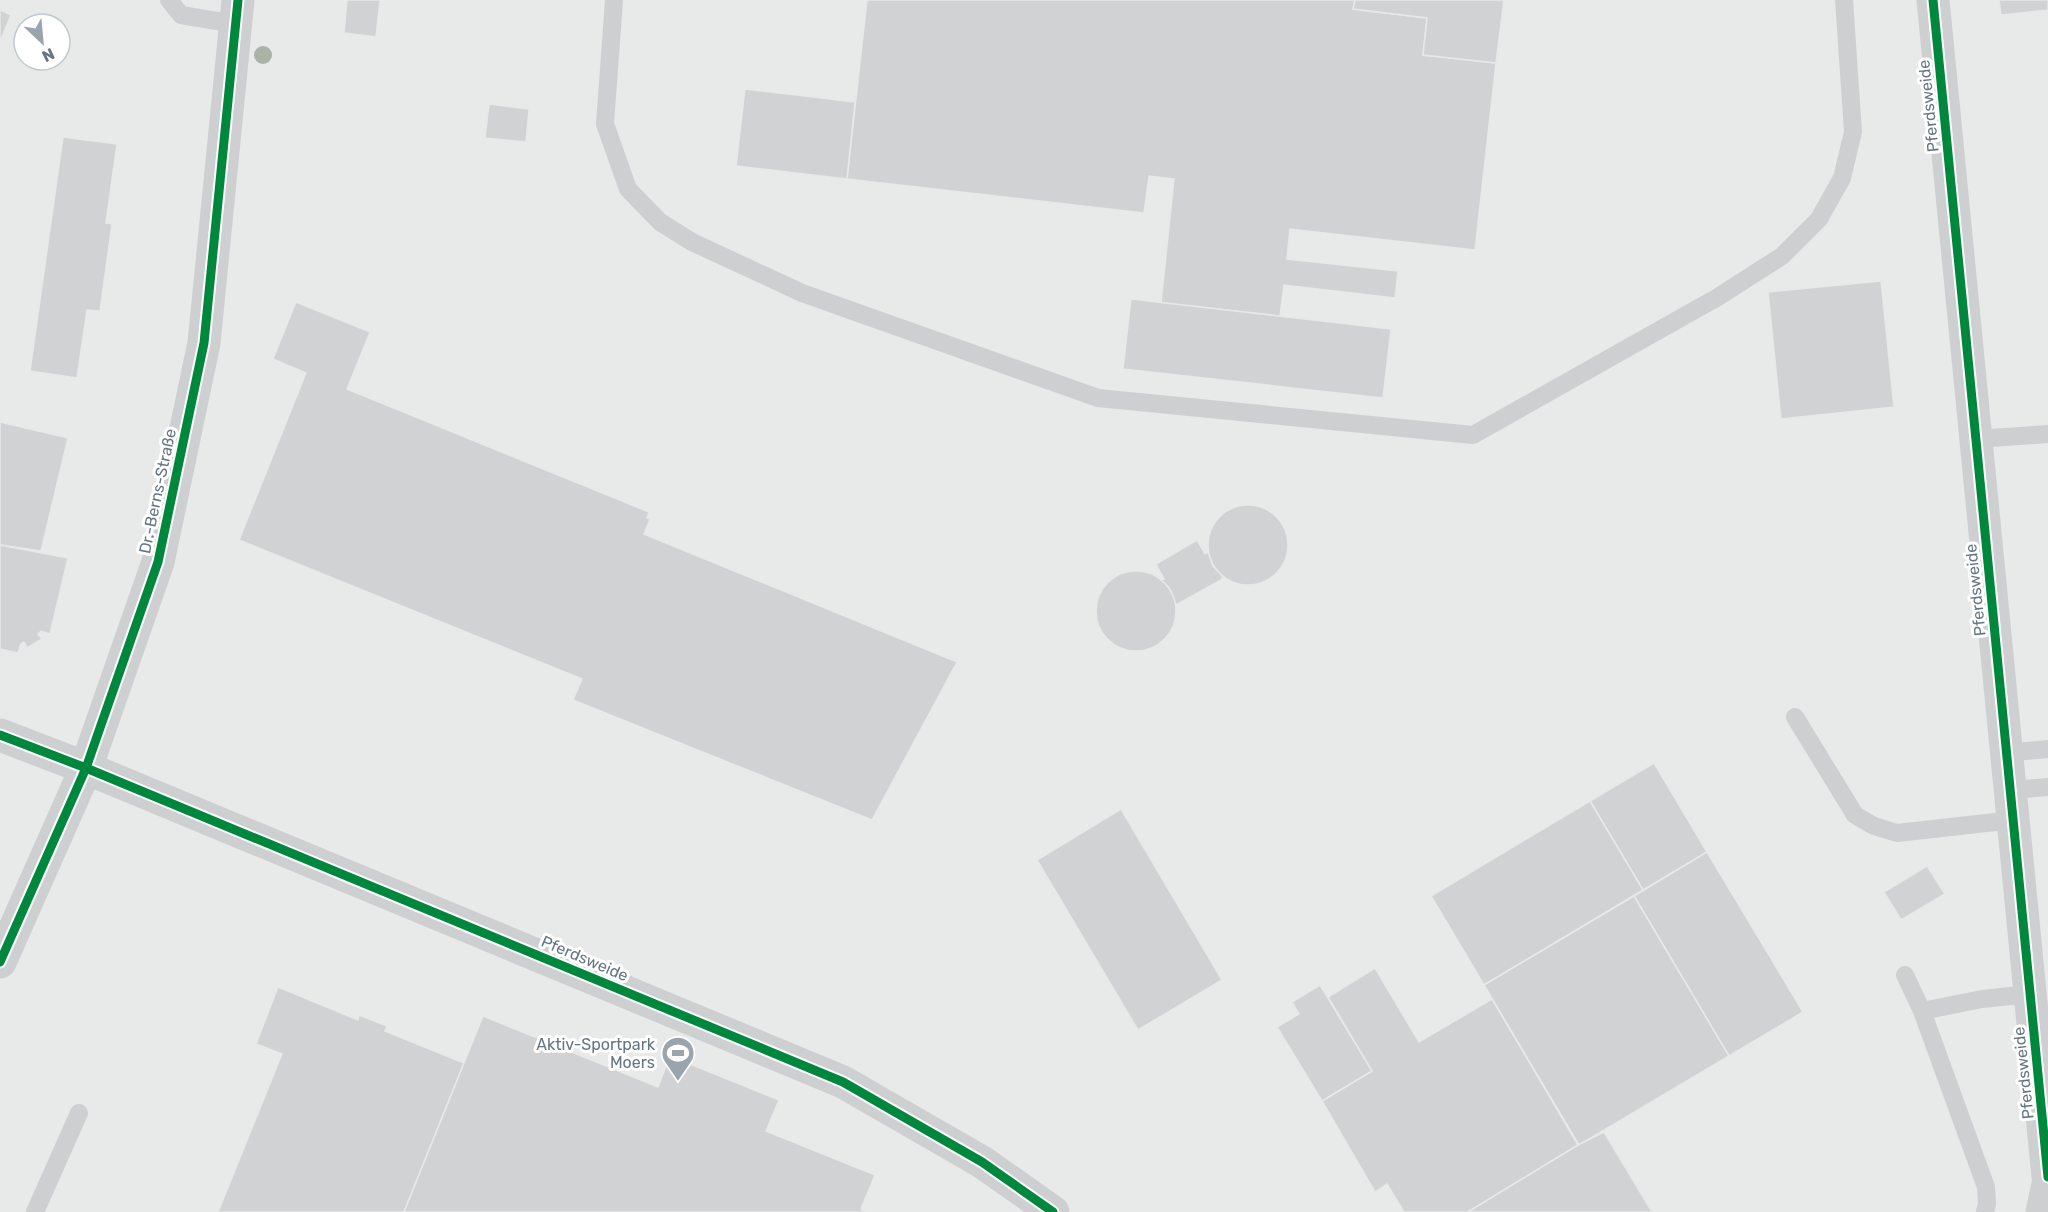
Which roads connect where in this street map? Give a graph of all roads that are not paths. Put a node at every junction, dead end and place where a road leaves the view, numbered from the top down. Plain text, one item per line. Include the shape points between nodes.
1 (169, 0) edge
2 (614, 0) edge
3 (1844, 0) edge
4 (1933, 0) edge
5 (237, 12) edge
6 (2048, 434) edge
7 (1976, 439) junction
8 (1795, 717) dead end
9 (0, 735) edge
10 (2048, 749) edge
11 (2006, 753) junction
12 (86, 768) junction
13 (2048, 787) edge
14 (2012, 805) junction
15 (0, 962) edge
16 (1905, 975) dead end
17 (2030, 994) junction
18 (1922, 1011) junction
19 (79, 1113) dead end
20 (2048, 1177) edge
21 (2048, 1184) edge
22 (35, 1212) edge
23 (1053, 1212) edge
24 (1985, 1212) edge
25 (2042, 1212) edge

1 - 5 lane via 181,15
2 - 3 lane via 605,124 628,189 660,222 692,243 802,293 1098,398 1473,435 1718,297 1782,256 1819,219 1842,178 1853,132
4 - 7 street, Pferdsweide
5 - 12 street, Dr.-Berns-Straße via 204,343 158,562
6 - 7 lane
7 - 11 street, Pferdsweide
8 - 14 lane via 1855,815 1874,826 1897,832
9 - 12 street, Pferdsweide
10 - 11 lane
11 - 14 street, Pferdsweide
12 - 15 street, Dr.-Berns-Straße
12 - 23 street, Pferdsweide via 843,1082 982,1162
13 - 14 lane
14 - 17 street, Pferdsweide
16 - 18 lane
17 - 18 lane
17 - 20 street, Pferdsweide
18 - 24 lane via 1986,1187
19 - 22 lane
21 - 25 street

